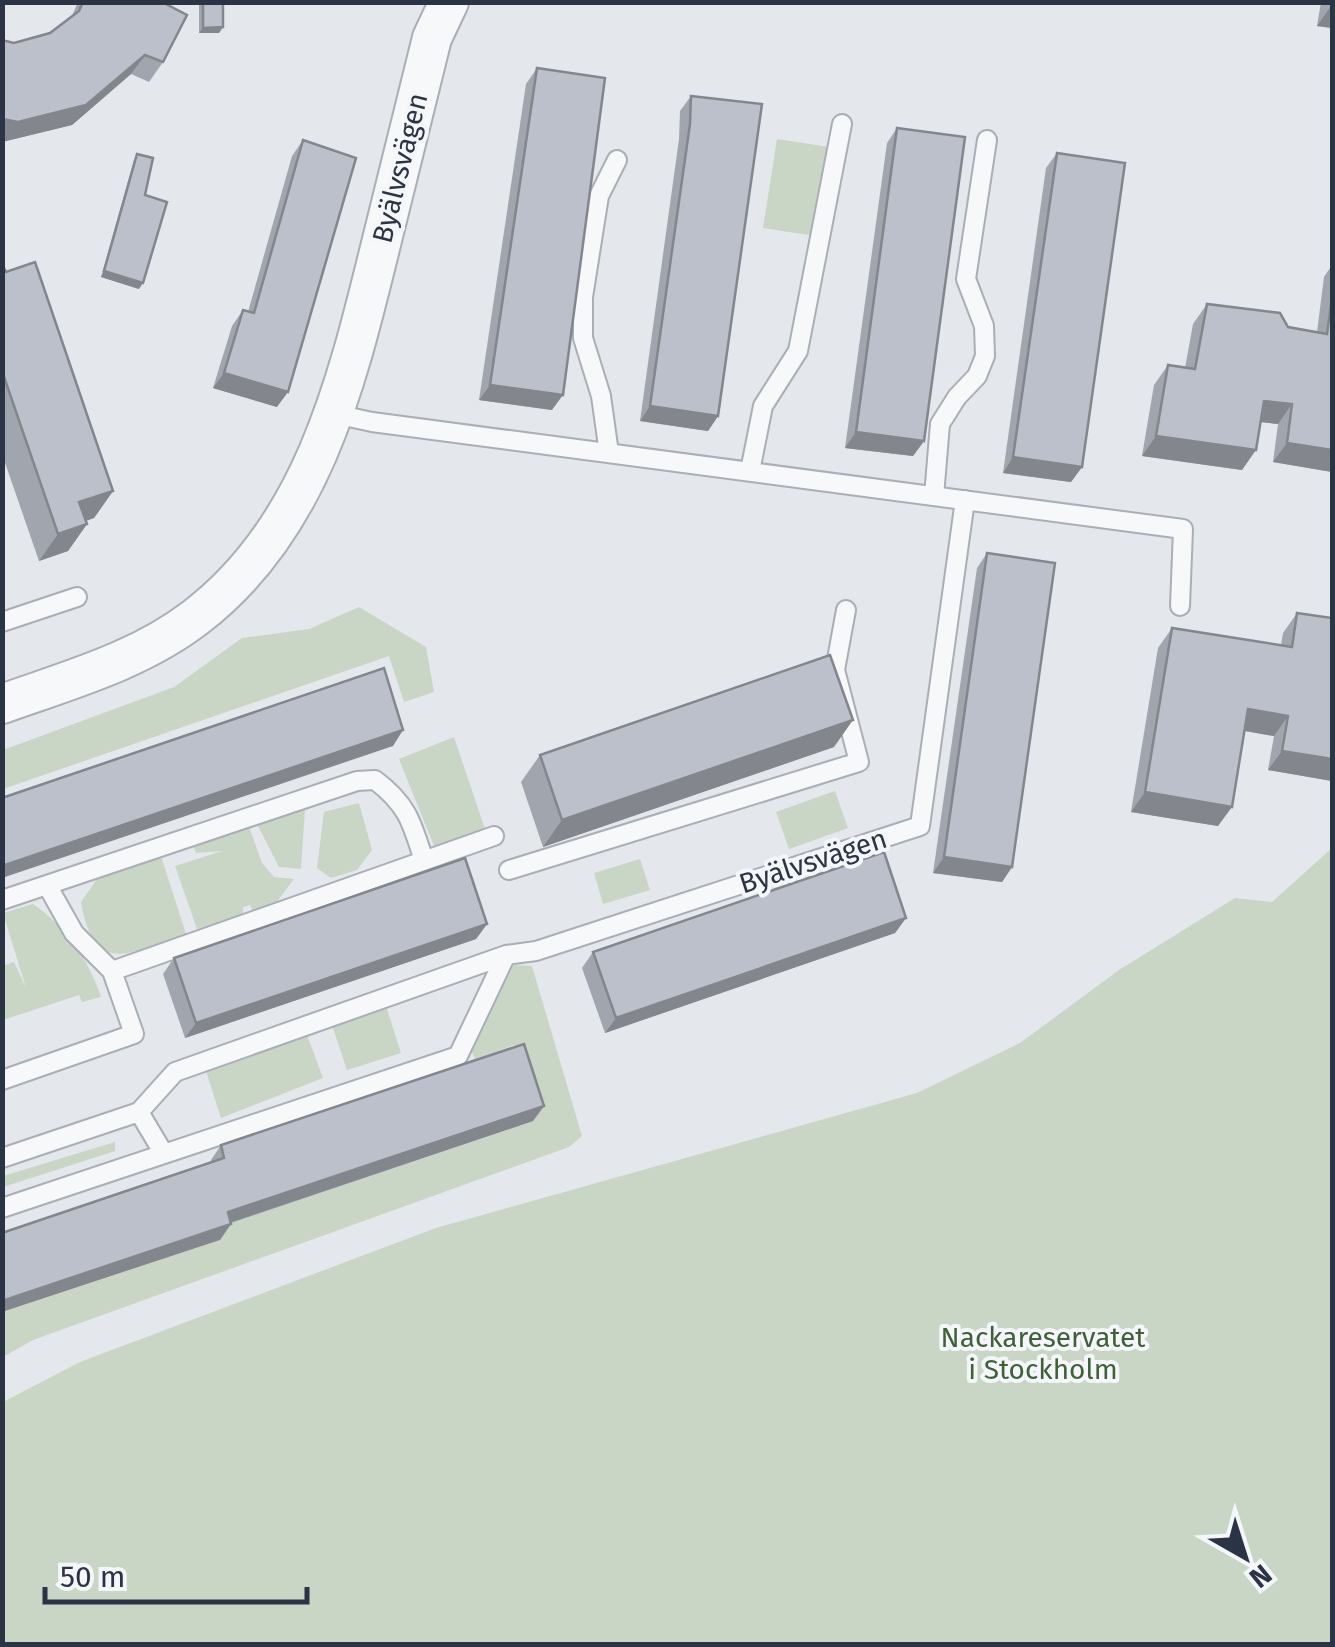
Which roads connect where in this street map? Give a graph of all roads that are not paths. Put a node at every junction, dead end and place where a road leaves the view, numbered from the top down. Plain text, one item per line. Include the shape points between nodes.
1 (450, 2) edge
2 (433, 20) edge
3 (842, 124) dead end
4 (988, 140) dead end
5 (616, 160) dead end
6 (334, 414) junction
7 (609, 453) junction
8 (750, 472) junction
9 (934, 496) junction
10 (966, 500) junction
11 (77, 597) dead end
12 (1180, 606) dead end
13 (846, 610) dead end
14 (2, 622) edge
15 (2, 704) edge
16 (494, 836) dead end
17 (424, 861) junction
18 (509, 870) dead end
19 (47, 886) junction
20 (2, 900) edge
21 (506, 955) junction
22 (112, 971) junction
23 (2, 1080) edge
24 (139, 1112) junction
25 (164, 1154) junction
26 (2, 1158) edge
27 (2, 1208) edge

1 - 2 street, Byälvsvägen
2 - 6 street, Byälvsvägen
3 - 8 lane via 798,352 763,406
4 - 9 lane via 966,279 984,326 986,356 940,424
5 - 7 lane via 599,196 583,297 583,338
6 - 7 lane
6 - 15 street, Byälvsvägen via 293,508 247,572 195,618 129,658
7 - 8 lane
8 - 9 lane
9 - 10 lane
10 - 12 lane via 1183,529
10 - 21 lane, Byälvsvägen via 920,826 536,951
11 - 14 lane
13 - 18 lane via 835,670 860,762
16 - 17 lane
17 - 19 lane via 409,812 395,795 376,780 358,781
17 - 22 lane
19 - 20 lane
19 - 22 lane via 74,933
21 - 24 lane, Byälvsvägen via 175,1072
21 - 25 lane via 458,1056
22 - 23 lane via 134,1034
24 - 25 lane
24 - 26 lane, Byälvsvägen
25 - 27 lane

